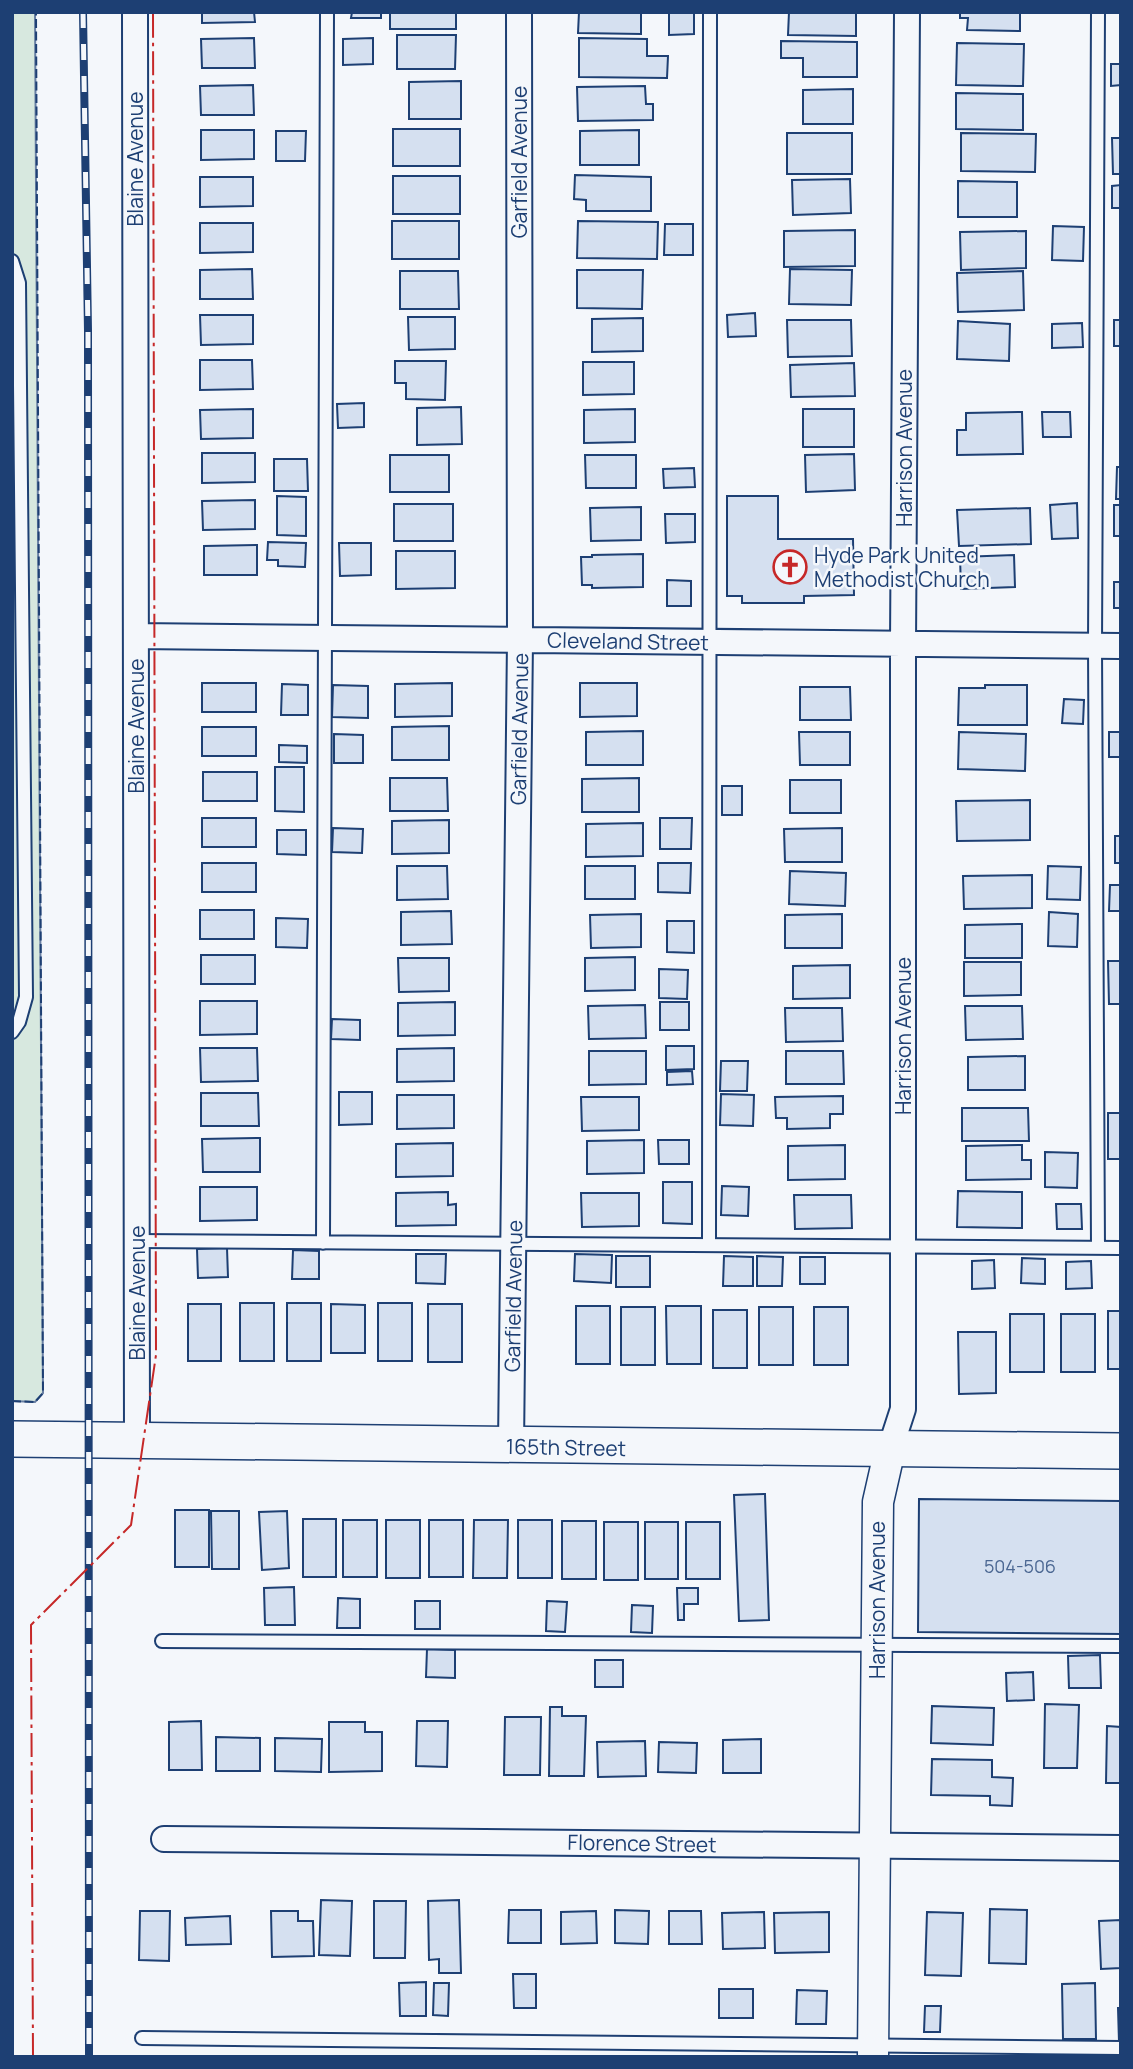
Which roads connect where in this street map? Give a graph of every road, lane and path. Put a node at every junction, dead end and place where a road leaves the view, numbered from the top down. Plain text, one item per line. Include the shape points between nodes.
1 (135, 12) edge
2 (327, 12) edge
3 (519, 12) edge
4 (710, 12) edge
5 (906, 12) edge
6 (1098, 12) edge
7 (12, 261) edge
8 (17, 499) edge
9 (136, 636) junction
10 (324, 639) junction
11 (520, 640) junction
12 (711, 642) junction
13 (903, 644) junction
14 (1095, 646) junction
15 (1121, 646) edge
16 (18, 795) edge
17 (12, 1032) edge
18 (136, 1241) junction
19 (323, 1243) junction
20 (513, 1244) junction
21 (709, 1245) junction
22 (903, 1247) junction
23 (1098, 1248) junction
24 (1121, 1248) edge
25 (12, 1439) edge
26 (137, 1441) junction
27 (512, 1446) junction
28 (890, 1450) junction
29 (1121, 1451) edge
30 (162, 1641) dead end
31 (877, 1645) junction
32 (1121, 1646) edge
33 (164, 1839) dead end
34 (875, 1846) junction
35 (1121, 1848) edge
36 (142, 2038) dead end
37 (1121, 2048) edge
38 (873, 2052) edge

1 - 9 street, Blaine Avenue
2 - 10 lane
3 - 11 street, Garfield Avenue
4 - 12 lane
5 - 13 street, Harrison Avenue
6 - 14 lane
7 - 8 lane via 19,283
8 - 16 lane
9 - 10 street, Cleveland Street
9 - 18 street, Blaine Avenue
10 - 11 street, Cleveland Street
10 - 19 lane
11 - 12 street, Cleveland Street
11 - 20 street, Garfield Avenue
12 - 13 street, Cleveland Street
12 - 21 lane
13 - 14 street, Cleveland Street
13 - 22 street, Harrison Avenue
14 - 15 street, Cleveland Street
14 - 23 lane
16 - 17 lane via 26,997
18 - 19 lane
18 - 26 street, Blaine Avenue
19 - 20 lane
20 - 21 lane
20 - 27 street, Garfield Avenue
21 - 22 lane
22 - 23 lane
22 - 28 street, Harrison Avenue via 903,1409
23 - 24 lane
25 - 26 main road, 165th Street
26 - 27 main road, 165th Street
27 - 28 main road, 165th Street
28 - 29 main road, 165th Street
28 - 31 street, Harrison Avenue via 878,1502
30 - 31 lane
31 - 32 lane
31 - 34 street, Harrison Avenue
33 - 34 street, Florence Street
34 - 35 street, Florence Street
34 - 38 street, Harrison Avenue
36 - 38 lane
37 - 38 lane

